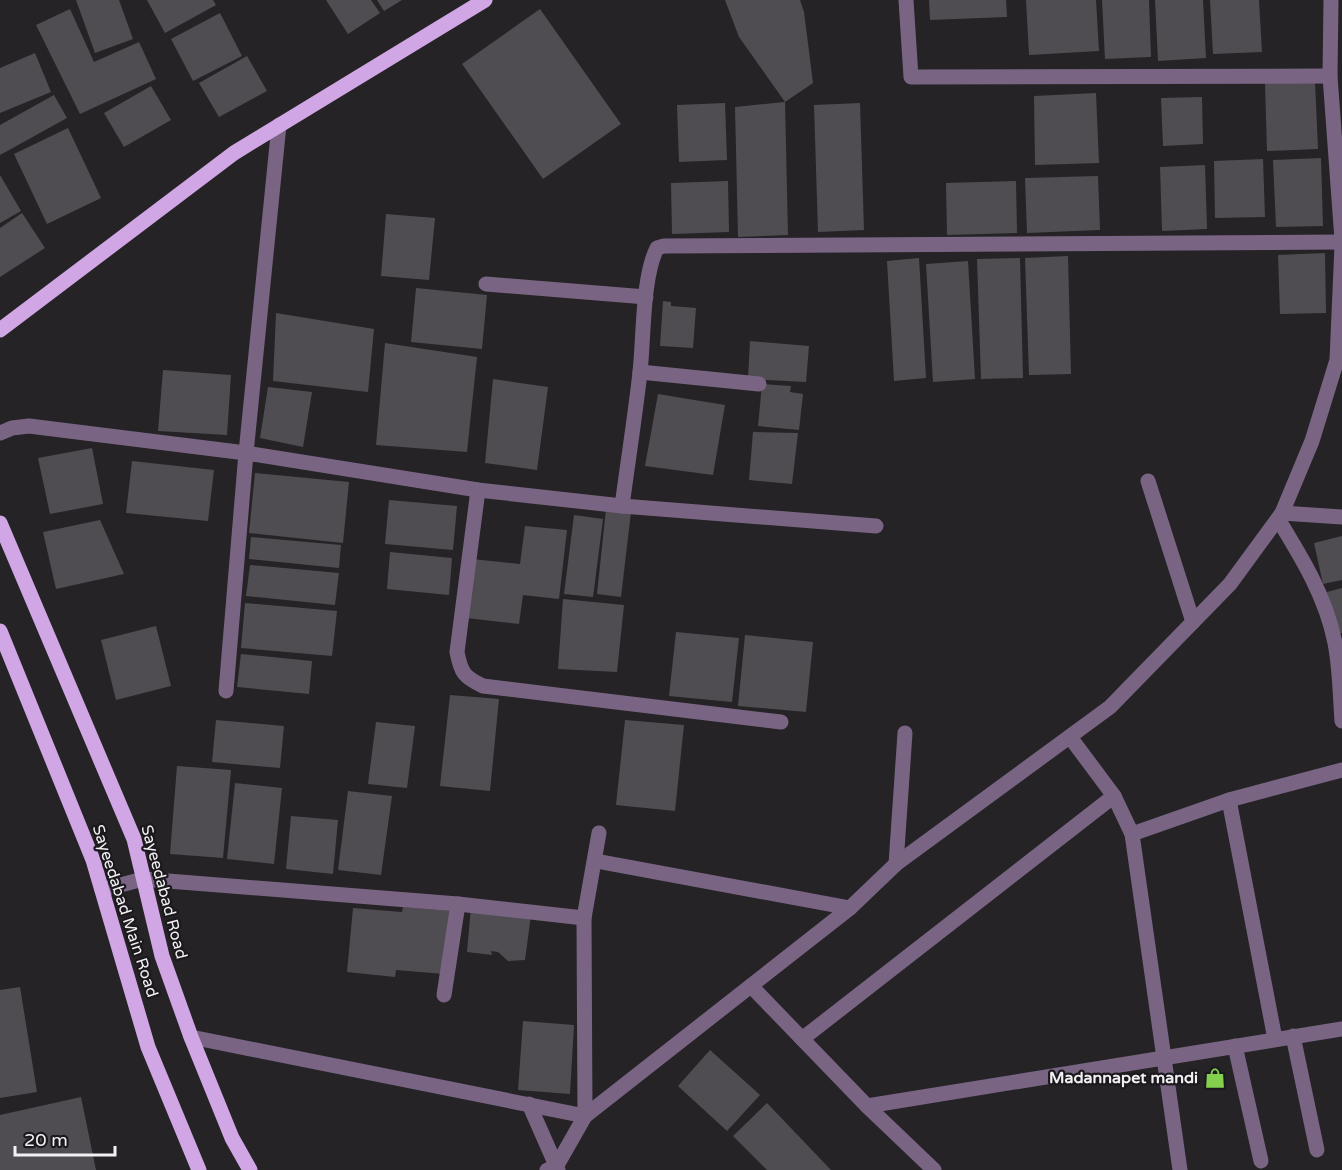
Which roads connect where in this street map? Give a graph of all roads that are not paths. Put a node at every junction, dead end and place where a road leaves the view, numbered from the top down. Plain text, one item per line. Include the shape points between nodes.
1 (485, 0) edge
2 (906, 0) edge
3 (1331, 0) edge
4 (1330, 76) junction
5 (279, 125) junction
6 (1342, 242) edge
7 (486, 284) dead end
8 (646, 297) junction
9 (0, 330) edge
10 (1340, 359) edge
11 (640, 372) junction
12 (759, 384) dead end
13 (0, 433) edge
14 (246, 453) junction
15 (1148, 482) dead end
16 (478, 490) junction
17 (622, 506) junction
18 (1280, 516) junction
19 (1342, 517) edge
20 (0, 523) edge
21 (876, 526) dead end
22 (1193, 622) junction
23 (0, 631) edge
24 (226, 692) dead end
25 (1342, 721) edge
26 (781, 722) dead end
27 (905, 733) dead end
28 (1070, 737) junction
29 (1342, 770) edge
30 (1114, 796) junction
31 (1229, 800) junction
32 (599, 832) dead end
33 (1132, 834) junction
34 (596, 861) junction
35 (896, 864) junction
36 (143, 879) junction
37 (102, 890) junction
38 (458, 904) junction
39 (850, 908) junction
40 (585, 918) junction
41 (751, 986) junction
42 (444, 995) dead end
43 (1342, 1031) edge
44 (1293, 1036) junction
45 (191, 1037) junction
46 (802, 1039) junction
47 (1275, 1039) junction
48 (1235, 1046) junction
49 (1163, 1058) junction
50 (529, 1104) junction
51 (867, 1106) junction
52 (585, 1116) junction
53 (1317, 1150) dead end
54 (1261, 1161) dead end
55 (554, 1169) edge
56 (199, 1170) edge
57 (250, 1170) edge
58 (934, 1170) edge
59 (1180, 1170) edge

1 - 5 main road
2 - 4 street via 911,77
3 - 4 street
4 - 6 street
5 - 9 main road via 234,153
5 - 14 street
6 - 8 street via 664,246 657,248 653,256
6 - 10 street
7 - 8 street
8 - 11 street
10 - 18 street via 1312,441
11 - 12 street
11 - 17 street
13 - 14 street via 29,426
14 - 16 street
14 - 24 street
15 - 22 street
16 - 17 street
16 - 26 street via 457,652 468,679 483,686
17 - 21 street
18 - 19 street
18 - 22 street via 1230,584
18 - 25 street via 1322,598 1335,643
20 - 36 main road, Sayeedabad Road via 134,839
22 - 28 street via 1110,707
23 - 37 main road, Sayeedabad Main Road
27 - 35 street
28 - 30 street
28 - 35 street
29 - 31 street
30 - 33 street
30 - 46 street
31 - 33 street
31 - 47 street
32 - 34 street
33 - 49 street
34 - 39 street
34 - 40 street
35 - 39 street
36 - 37 street
36 - 38 street
36 - 45 main road, Sayeedabad Road via 162,956
37 - 56 main road, Sayeedabad Main Road via 148,1047
38 - 40 street
38 - 42 street
39 - 41 street
40 - 52 street
41 - 46 street
41 - 52 street
43 - 44 street
44 - 47 street
44 - 53 street
45 - 50 street
45 - 57 main road, Sayeedabad Road via 232,1138
46 - 51 street
47 - 48 street
48 - 49 street
48 - 54 street
49 - 51 street
49 - 59 street
50 - 52 street
50 - 55 street
51 - 58 street
52 - 55 street

